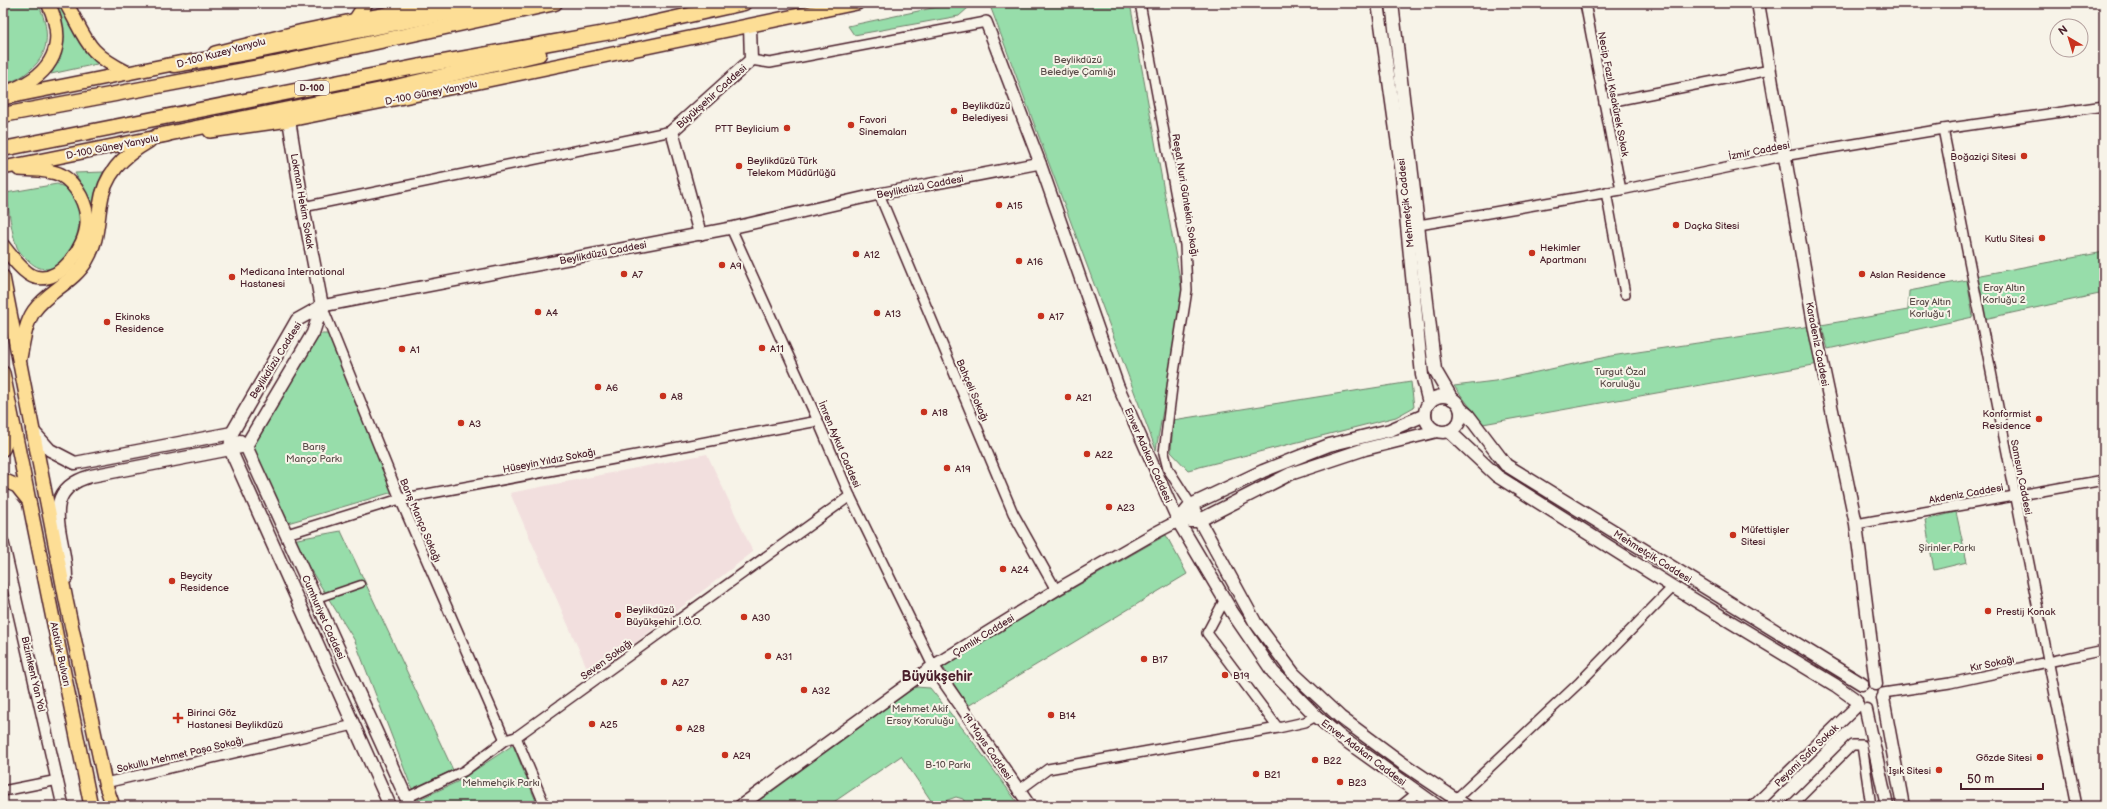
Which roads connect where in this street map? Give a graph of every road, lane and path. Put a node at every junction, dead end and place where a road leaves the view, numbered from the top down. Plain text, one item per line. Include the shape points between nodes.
1 (48, 3) edge
2 (66, 3) edge
3 (366, 3) edge
4 (438, 3) edge
5 (498, 3) edge
6 (555, 3) edge
7 (744, 3) edge
8 (858, 3) edge
9 (1140, 3) edge
10 (1378, 3) edge
11 (1392, 3) edge
12 (1585, 3) edge
13 (1758, 3) edge
14 (394, 7) edge
15 (355, 20) junction
16 (986, 22) joint
17 (750, 27) junction
18 (622, 30) junction
19 (751, 60) junction
20 (174, 65) junction
21 (1770, 70) junction
22 (128, 73) junction
23 (3, 94) edge
24 (3, 98) edge
25 (1604, 104) junction
26 (2104, 106) edge
27 (3, 115) edge
28 (289, 120) junction
29 (1943, 129) junction
30 (672, 131) junction
31 (157, 136) junction
32 (3, 149) edge
33 (1783, 156) junction
34 (1040, 163) junction
35 (4, 168) edge
36 (1621, 190) junction
37 (1606, 192) junction
38 (879, 194) junction
39 (303, 207) junction
40 (1414, 226) junction
41 (731, 228) junction
42 (700, 234) junction
43 (3, 246) edge
44 (3, 277) edge
45 (1625, 294) dead end
46 (322, 306) junction
47 (19, 363) junction
48 (3, 373) edge
49 (1452, 399) junction
50 (1429, 403) junction
51 (3, 406) edge
52 (1461, 409) junction
53 (1425, 415) junction
54 (818, 421) junction
55 (14, 426) junction
56 (32, 430) junction
57 (1443, 431) junction
58 (232, 433) junction
59 (246, 446) junction
60 (3, 449) edge
61 (230, 449) junction
62 (3, 480) edge
63 (2104, 480) edge
64 (850, 496) junction
65 (2014, 496) junction
66 (400, 499) junction
67 (31, 502) junction
68 (1191, 505) junction
69 (1178, 521) junction
70 (1198, 521) junction
71 (1856, 524) junction
72 (287, 534) junction
73 (270, 540) junction
74 (3, 543) edge
75 (362, 584) dead end
76 (1672, 587) junction
77 (1056, 590) junction
78 (317, 599) junction
79 (1225, 599) junction
80 (66, 600) junction
81 (2104, 650) edge
82 (2047, 662) junction
83 (933, 666) junction
84 (1862, 684) junction
85 (1881, 692) junction
86 (1860, 705) junction
87 (1316, 716) junction
88 (371, 722) junction
89 (354, 725) junction
90 (1278, 728) junction
91 (516, 737) junction
92 (505, 740) junction
93 (58, 780) junction
94 (105, 783) junction
95 (3, 791) edge
96 (1018, 791) junction
97 (1417, 793) junction
98 (408, 802) edge
99 (1461, 803) edge
100 (63, 806) edge
101 (91, 806) edge
102 (113, 806) edge
103 (390, 806) edge
104 (545, 806) edge
105 (740, 806) edge
106 (1030, 806) edge
107 (1401, 806) edge
108 (1437, 806) edge
109 (1754, 806) edge
110 (1791, 806) edge
111 (1871, 806) edge
112 (1887, 806) edge
113 (1903, 806) edge
114 (2077, 806) edge

1 - 23 main road via 55,21 57,38 53,56 36,79
2 - 22 main road via 97,55 105,62
3 - 15 main road
4 - 14 main road, D-100 Kuzey Yanyolu
5 - 20 highway via 258,51
6 - 27 highway via 275,64
7 - 18 highway, D-100
8 - 17 main road, D-100 Güney Yanyolu
9 - 68 street, Reşat Nuri Güntekin Sokağı via 1185,245 1188,290 1164,452 1168,469
10 - 40 main road, Mehmetçik Caddesi
11 - 40 main road, Mehmetçik Caddesi
12 - 25 street, Necip Fazıl Kısakürek Sokak
13 - 21 main road, Karadeniz Caddesi
14 - 15 main road, D-100 Kuzey Yanyolu
15 - 20 main road, D-100 Kuzey Yanyolu via 238,46
16 - 19 street via 783,61 770,63
16 - 34 street, Enver Adakan Caddesi
17 - 19 main road, Büyükşehir Caddesi
17 - 28 main road, D-100 Güney Yanyolu
18 - 31 highway via 465,72
18 - 32 highway, D-100 via 418,67
19 - 30 main road, Büyükşehir Caddesi
20 - 22 main road, D-100 Kuzey Yanyolu
21 - 25 street
21 - 33 main road, Karadeniz Caddesi
22 - 24 main road, D-100 Kuzey Yanyolu
25 - 36 street, Necip Fazıl Kısakürek Sokak
26 - 29 street, İzmir Caddesi
28 - 31 main road, D-100 Güney Yanyolu
28 - 39 main road, Lokman Hekim Sokak
29 - 33 street, İzmir Caddesi
29 - 65 street, Samsun Caddesi
30 - 39 street
30 - 42 main road, Büyükşehir Caddesi
31 - 35 main road, D-100 Güney Yanyolu
31 - 47 main road via 127,155 112,171 106,182 92,250 79,271 34,311
33 - 36 street, İzmir Caddesi
33 - 71 main road, Karadeniz Caddesi via 1815,330
34 - 38 street, Beylikdüzü Caddesi
34 - 69 street, Enver Adakan Caddesi via 1118,386
35 - 43 main road via 60,174 76,189 87,224 79,250 72,260 62,269 44,278 34,277 20,266
36 - 37 street, İzmir Caddesi
37 - 40 street, İzmir Caddesi
37 - 45 street
38 - 41 street, Beylikdüzü Caddesi
38 - 77 street, Bahçeli Sokağı via 1013,513
39 - 46 main road, Lokman Hekim Sokak
40 - 49 main road, Mehmetçik Caddesi via 1435,370
40 - 50 main road, Mehmetçik Caddesi via 1422,375
41 - 42 street, Beylikdüzü Caddesi
41 - 54 street, İmren Aykut Caddesi
42 - 46 street, Beylikdüzü Caddesi
44 - 47 main road, Atatürk Bulvarı
46 - 58 main road, Beylikdüzü Caddesi via 297,320
46 - 59 main road via 313,332
46 - 66 street, Barış Manço Sokağı
47 - 56 main road, Atatürk Bulvarı
48 - 55 main road, Atatürk Bulvarı
49 - 50 main road via 1443,396
49 - 52 main road
50 - 53 main road
51 - 55 main road
52 - 57 main road via 1458,423
52 - 84 main road, Mehmetçik Caddesi via 1506,465
53 - 57 main road via 1429,425
53 - 68 main road via 1390,430 1336,443 1298,456
54 - 64 street, İmren Aykut Caddesi
54 - 66 street, Hüseyin Yıldız Sokağı
55 - 60 main road
55 - 67 main road, Atatürk Bulvarı
56 - 58 main road via 50,450 75,462
56 - 80 main road, Atatürk Bulvarı
57 - 70 main road via 1365,449 1290,474
57 - 76 main road, Mehmetçik Caddesi via 1497,476
58 - 59 main road, Cumhuriyet Caddesi
58 - 61 main road
59 - 61 main road
59 - 72 main road, Cumhuriyet Caddesi
61 - 73 main road, Cumhuriyet Caddesi
61 - 80 main road via 91,476 78,479 70,485 60,497 57,508 66,569
62 - 67 main road via 17,486
63 - 65 street, Akdeniz Caddesi
64 - 83 street, İmren Aykut Caddesi
64 - 91 street, Seven Sokağı
65 - 71 street, Akdeniz Caddesi
65 - 82 street, Samsun Caddesi
66 - 72 street, Hüseyin Yıldız Sokağı
66 - 92 street, Barış Manço Sokağı
67 - 101 main road, Atatürk Bulvarı
68 - 69 main road
68 - 70 main road, Enver Adakan Caddesi
69 - 70 main road
69 - 77 street, Çamlık Caddesi
69 - 79 main road, Enver Adakan Caddesi
70 - 99 main road, Enver Adakan Caddesi via 1255,622 1294,674 1340,717
71 - 85 main road, Karadeniz Caddesi
72 - 73 main road
72 - 78 main road, Cumhuriyet Caddesi
73 - 89 main road, Cumhuriyet Caddesi
74 - 93 street, Bizimkent Yan Yol
75 - 78 street
76 - 86 main road, Mehmetçik Caddesi via 1835,685
76 - 99 street
77 - 83 street, Çamlık Caddesi
78 - 88 main road, Cumhuriyet Caddesi
79 - 87 main road, Enver Adakan Caddesi via 1273,672
79 - 90 street via 1207,633
80 - 94 main road, Atatürk Bulvarı
81 - 82 street, Kır Sokağı
82 - 85 street, Kır Sokağı via 1950,683
82 - 114 street, Samsun Caddesi
83 - 96 street, 19 Mayıs Caddesi
83 - 105 street, Çamlık Caddesi
84 - 85 main road
84 - 86 main road via 1857,691
85 - 86 main road via 1876,709
85 - 113 main road, Karadeniz Caddesi
86 - 109 street, Peyami Safa Sokak
86 - 112 main road
87 - 90 street via 1305,722
87 - 97 main road, Enver Adakan Caddesi
88 - 89 main road
88 - 98 main road, Cumhuriyet Caddesi
89 - 94 street, Sokullu Mehmet Paşa Sokağı
89 - 103 main road, Cumhuriyet Caddesi
90 - 96 street via 1048,769
91 - 92 street, Seven Sokağı
91 - 104 street
92 - 98 street, Seven Sokağı via 464,771
93 - 95 street
93 - 100 street, Bizimkent Yan Yol
94 - 102 main road, Atatürk Bulvarı
96 - 106 street, 19 Mayıs Caddesi
97 - 107 street
97 - 108 main road, Enver Adakan Caddesi
110 - 111 street via 1852,745 1862,745

